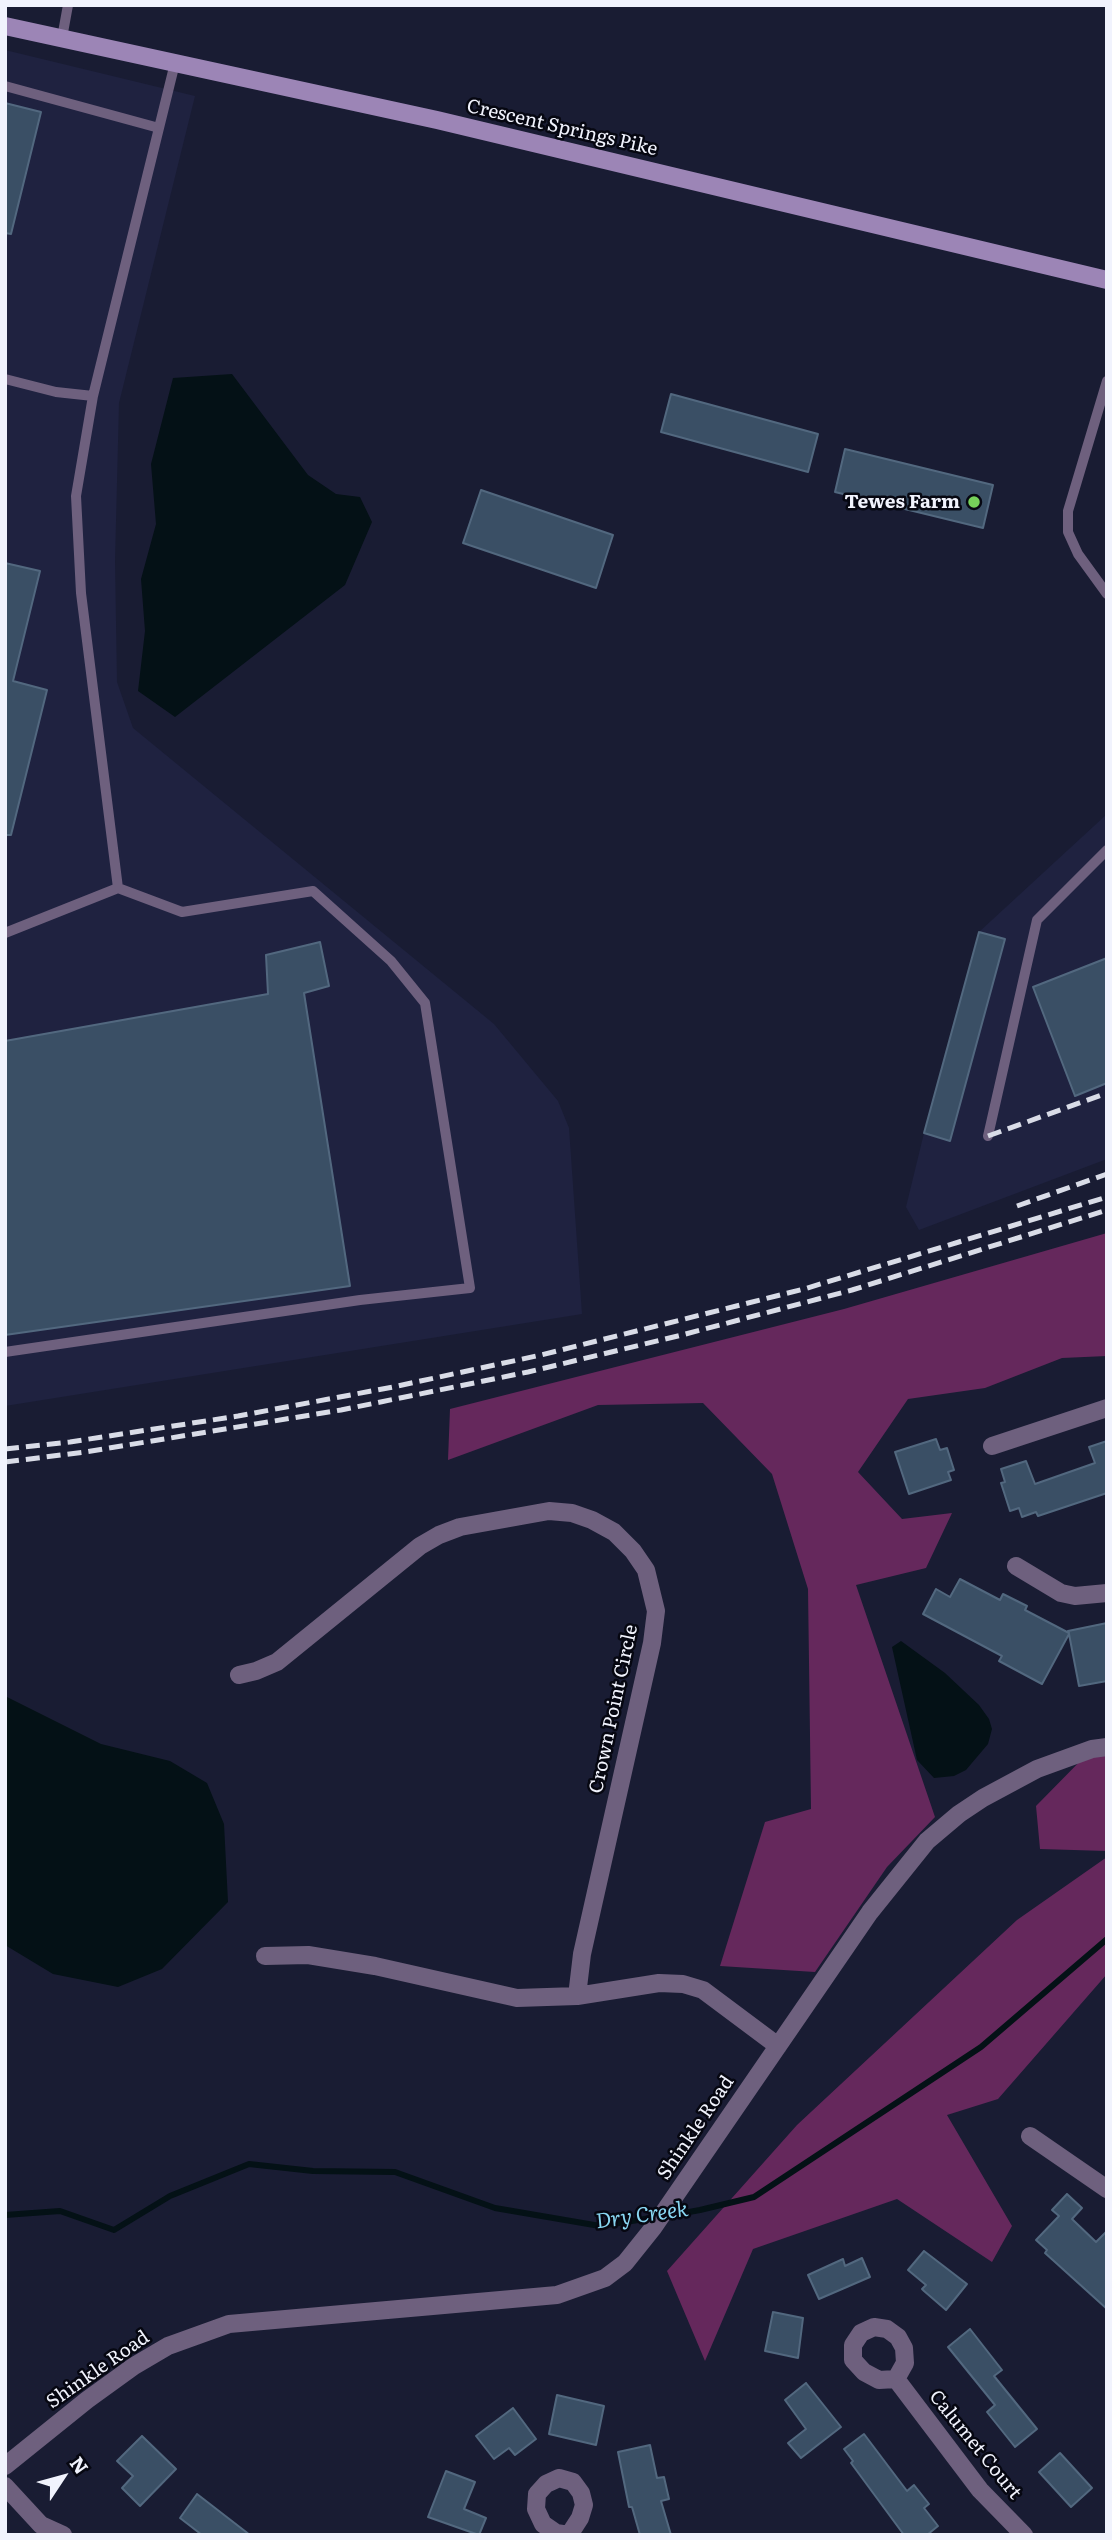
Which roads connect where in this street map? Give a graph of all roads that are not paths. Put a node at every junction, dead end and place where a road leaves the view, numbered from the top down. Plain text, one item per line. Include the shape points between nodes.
1 (68, 5) edge
2 (5, 26) edge
3 (62, 38) junction
4 (175, 63) junction
5 (5, 86) edge
6 (159, 128) junction
7 (1107, 279) edge
8 (5, 379) edge
9 (1107, 381) edge
10 (93, 396) junction
11 (1107, 594) edge
12 (1107, 850) edge
13 (118, 888) junction
14 (5, 933) edge
15 (988, 1136) dead end
16 (5, 1352) edge
17 (1107, 1408) edge
18 (992, 1446) dead end
19 (1016, 1566) dead end
20 (1107, 1593) edge
21 (239, 1675) dead end
22 (1107, 1747) edge
23 (265, 1956) dead end
24 (577, 1996) junction
25 (778, 2046) junction
26 (1030, 2136) dead end
27 (1107, 2189) edge
28 (896, 2379) dead end
29 (5, 2466) edge
30 (5, 2486) edge
31 (63, 2535) edge
32 (1024, 2535) edge

1 - 3 lane
2 - 3 main road, Crescent Springs Pike
3 - 4 main road, Crescent Springs Pike
4 - 6 lane
4 - 7 main road, Crescent Springs Pike via 437,120
5 - 6 lane
6 - 10 lane
8 - 10 lane
9 - 11 lane via 1068,511 1068,532
10 - 13 lane via 76,496 81,593
12 - 15 lane via 1037,920
13 - 14 lane
13 - 16 lane via 182,912 313,891 391,961 425,1003 470,1288
17 - 18 street
19 - 20 street via 1060,1593
21 - 24 street, Crown Point Circle via 276,1662 421,1546 450,1531 549,1511 572,1513 614,1532 646,1570 656,1611 582,1954
22 - 25 street, Shinkle Road via 1037,1769 983,1798 927,1841 870,1912
23 - 24 street via 308,1955 375,1966 517,1998
24 - 25 street via 659,1983 683,1984 703,1990
25 - 29 street, Shinkle Road via 653,2228 625,2263 605,2278 557,2295 229,2324 168,2346 134,2366
26 - 27 street
28 - 32 street, Calumet Court via 980,2490
30 - 31 street via 41,2525

